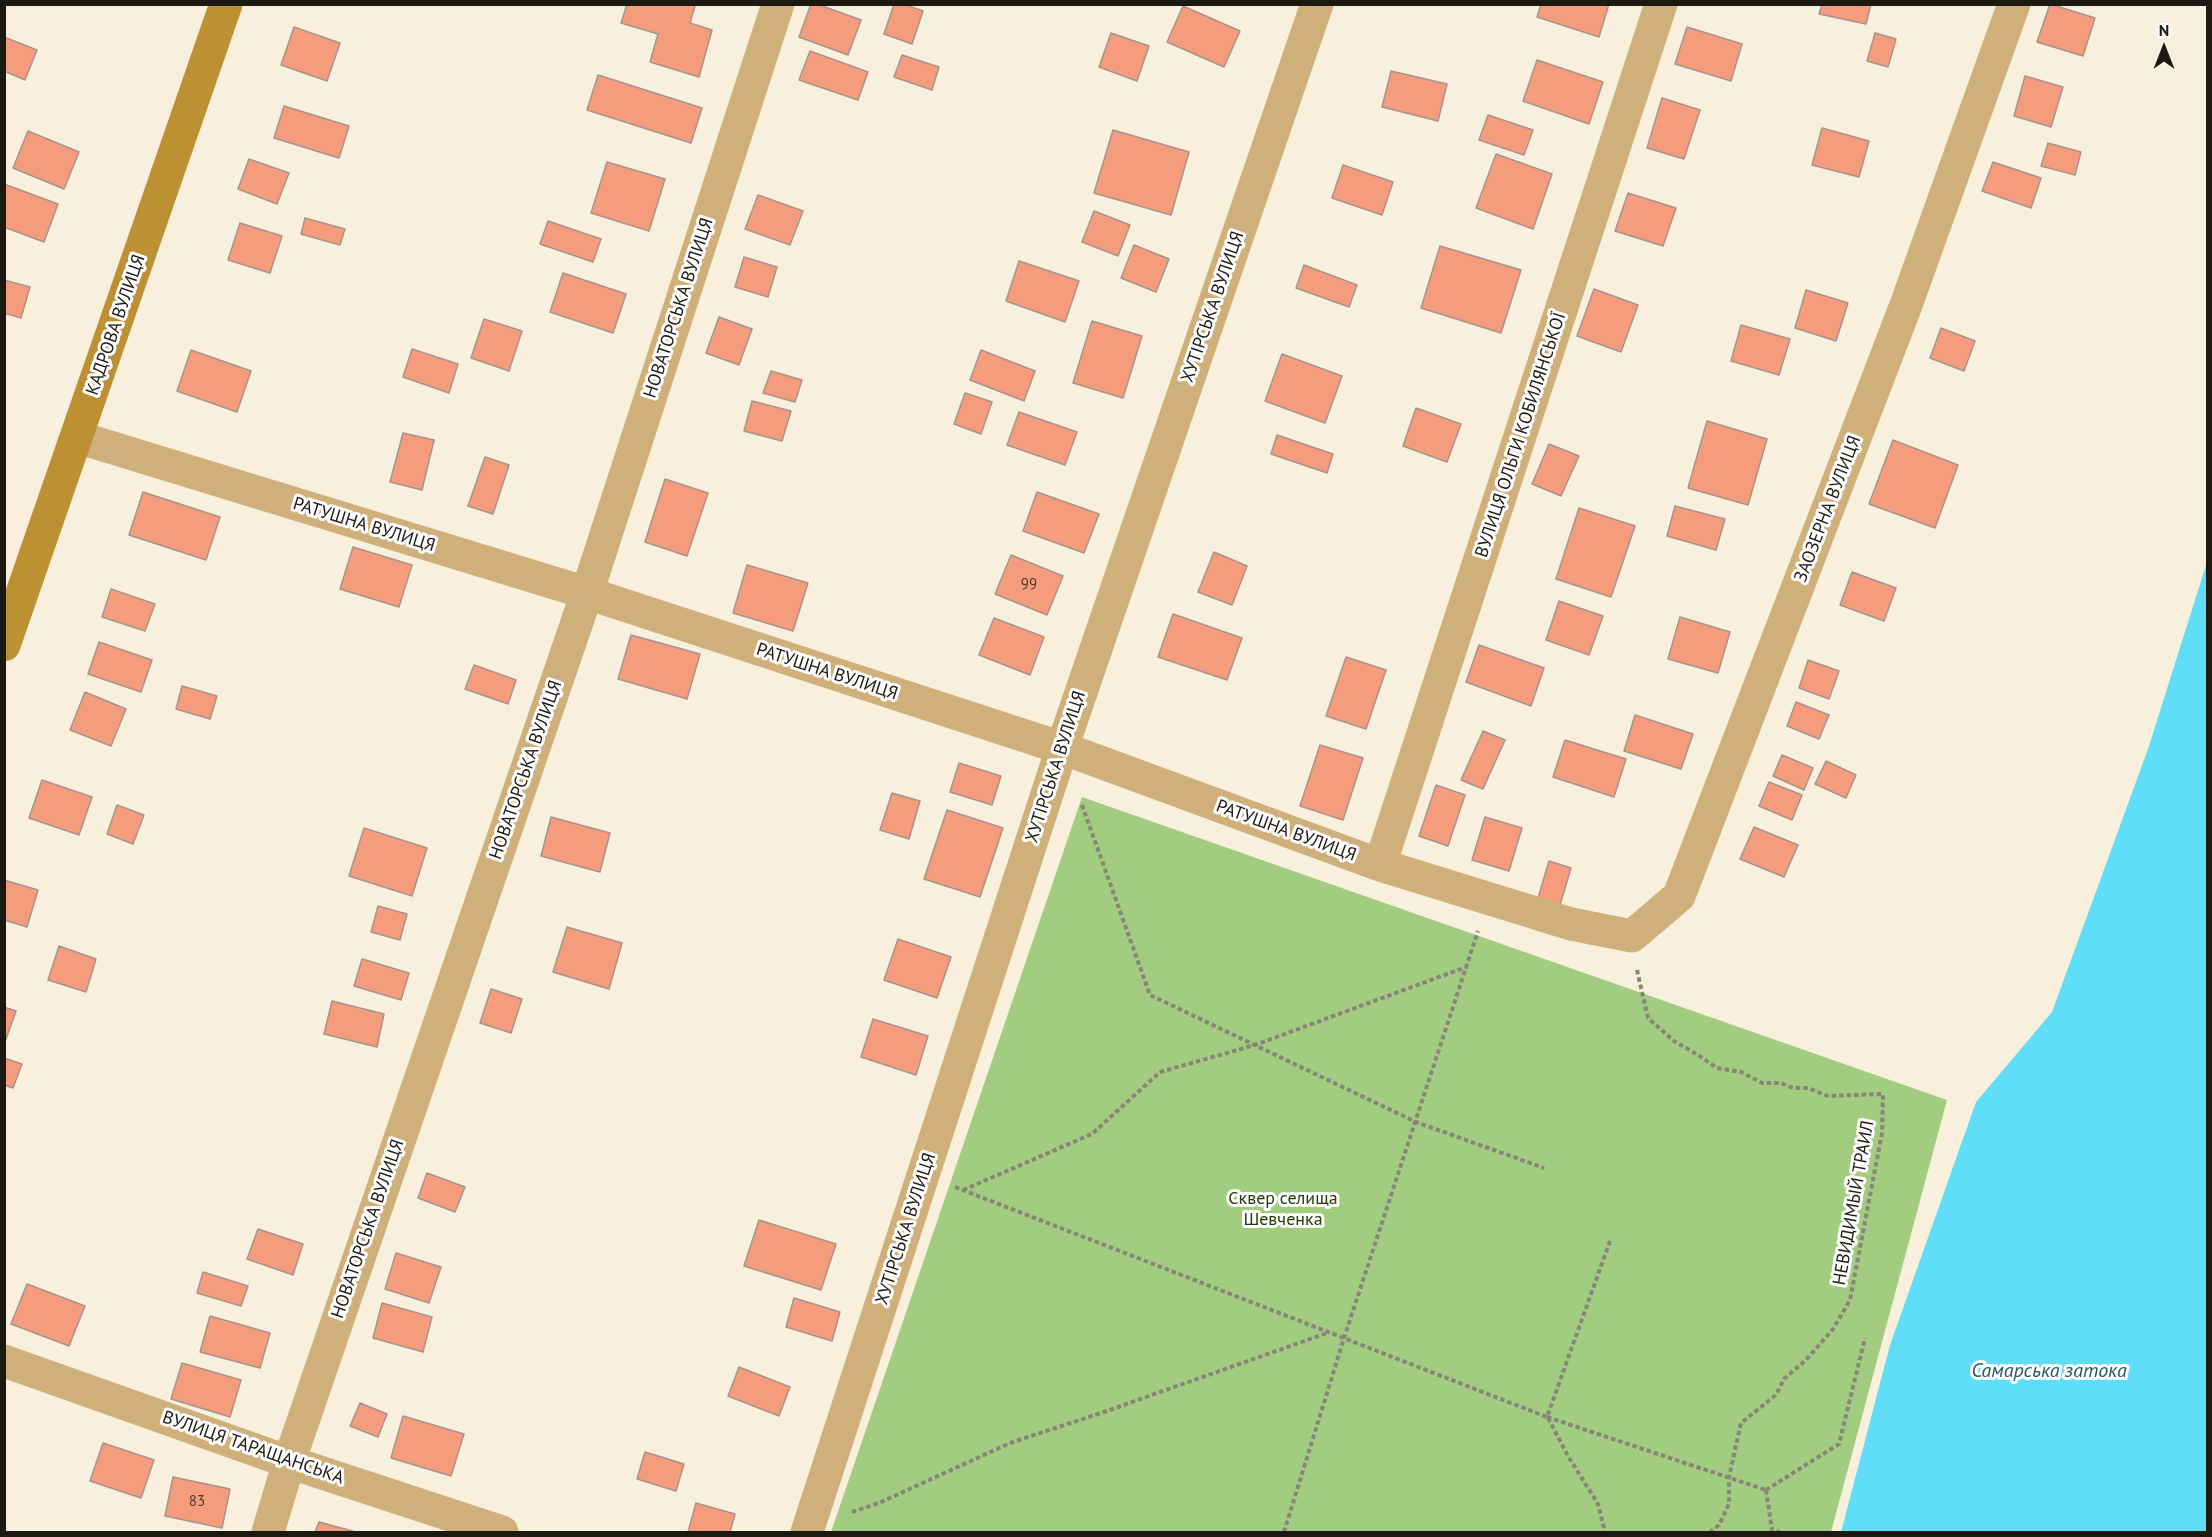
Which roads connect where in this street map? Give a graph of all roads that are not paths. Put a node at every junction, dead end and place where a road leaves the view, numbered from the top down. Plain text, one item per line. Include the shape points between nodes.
1 (226, 4) edge
2 (778, 4) edge
3 (1317, 4) edge
4 (1661, 4) edge
5 (2013, 4) edge
6 (77, 437) junction
7 (587, 593) junction
8 (4, 645) edge
9 (1062, 748) junction
10 (1380, 865) junction
11 (1571, 924) joint
12 (4, 1361) edge
13 (289, 1462) junction
14 (268, 1533) edge
15 (502, 1533) edge
16 (807, 1533) edge

1 - 6 street, КАДРОВА ВУЛИЦЯ
2 - 7 street, НОВАТОРСЬКА ВУЛИЦЯ
3 - 9 street, ХУТІРСЬКА ВУЛИЦЯ
4 - 10 street, ВУЛИЦЯ ОЛЬГИ КОБИЛЯНСЬКОЇ
5 - 11 street, ЗАОЗЕРНА ВУЛИЦЯ via 1902,316 1679,896 1632,936
6 - 7 street, РАТУШНА ВУЛИЦЯ
6 - 8 street, КАДРОВА ВУЛИЦЯ
7 - 9 street, РАТУШНА ВУЛИЦЯ
7 - 13 street, НОВАТОРСЬКА ВУЛИЦЯ
9 - 10 street, РАТУШНА ВУЛИЦЯ
9 - 16 street, ХУТІРСЬКА ВУЛИЦЯ
10 - 11 street, РАТУШНА ВУЛИЦЯ
12 - 13 street, ВУЛИЦЯ ТАРАЩАНСЬКА
13 - 14 street, НОВАТОРСЬКА ВУЛИЦЯ
13 - 15 street, ВУЛИЦЯ ТАРАЩАНСЬКА

